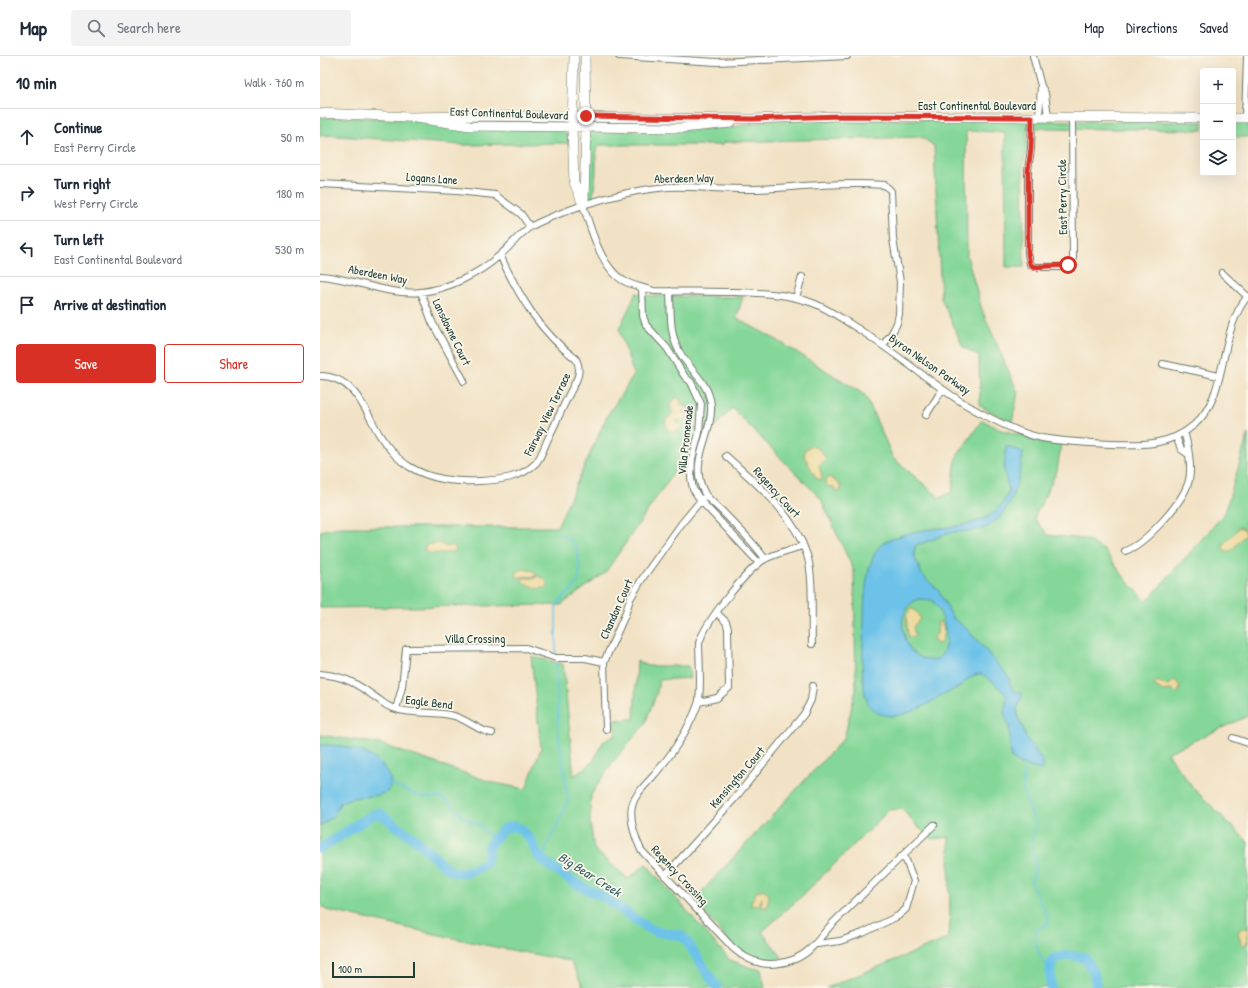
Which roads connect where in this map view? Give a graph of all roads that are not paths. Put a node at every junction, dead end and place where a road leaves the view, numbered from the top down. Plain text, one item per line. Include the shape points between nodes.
1 (574, 56) edge
2 (585, 56) edge
3 (618, 56) edge
4 (847, 56) edge
5 (1033, 56) edge
6 (1247, 56) edge
7 (692, 58) edge
8 (1041, 86) junction
9 (320, 113) edge
10 (572, 116) junction
11 (586, 116) junction
12 (409, 117) junction
13 (1040, 117) junction
14 (1072, 117) junction
15 (1200, 118) edge
16 (1246, 118) edge
17 (752, 119) junction
18 (572, 127) junction
19 (586, 127) junction
20 (320, 184) edge
21 (583, 205) junction
22 (530, 227) junction
23 (500, 255) junction
24 (1222, 273) dead end
25 (320, 276) edge
26 (802, 277) dead end
27 (642, 288) junction
28 (670, 291) junction
29 (421, 292) junction
30 (1247, 296) edge
31 (796, 298) junction
32 (883, 344) junction
33 (1163, 364) dead end
34 (320, 376) edge
35 (1219, 376) junction
36 (464, 381) dead end
37 (942, 390) junction
38 (926, 415) dead end
39 (1184, 432) junction
40 (1176, 437) junction
41 (1188, 454) junction
42 (726, 456) dead end
43 (705, 494) junction
44 (701, 501) junction
45 (802, 546) junction
46 (1125, 551) dead end
47 (765, 559) junction
48 (759, 563) junction
49 (717, 613) junction
50 (812, 644) dead end
51 (604, 662) junction
52 (320, 674) edge
53 (813, 686) dead end
54 (699, 702) junction
55 (396, 709) junction
56 (606, 729) dead end
57 (492, 733) dead end
58 (1233, 738) dead end
59 (1248, 743) edge
60 (934, 825) dead end
61 (904, 855) junction
62 (665, 876) junction
63 (817, 944) junction

1 - 10 main road, Byron Nelson Parkway
2 - 11 main road, Byron Nelson Parkway
3 - 7 street
4 - 7 street via 717,62
5 - 8 street
6 - 16 street
8 - 13 street
8 - 13 street via 1045,93
9 - 12 main road, East Continental Boulevard
10 - 11 main road, East Continental Boulevard
10 - 12 main road, East Continental Boulevard
10 - 18 main road, Byron Nelson Parkway
11 - 17 main road, East Continental Boulevard
11 - 19 main road, Byron Nelson Parkway
12 - 18 main road, East Continental Boulevard via 470,126
13 - 14 main road, East Continental Boulevard
13 - 14 street, East Perry Circle via 1028,170 1028,253 1030,264 1034,267 1064,267 1073,259
13 - 17 main road, East Continental Boulevard via 841,116
14 - 15 main road, East Continental Boulevard
17 - 19 main road, East Continental Boulevard via 730,124 682,128
18 - 19 main road, East Continental Boulevard
18 - 21 main road, Byron Nelson Parkway via 574,182
19 - 21 main road, Byron Nelson Parkway
20 - 22 street, Logans Lane via 495,195 521,214
21 - 22 street, Aberdeen Way
21 - 27 street, Byron Nelson Parkway via 604,259 617,276
21 - 32 street, Aberdeen Way via 669,187 755,189 824,184 885,185 891,192 893,239 900,282 897,323
22 - 23 street, Aberdeen Way
23 - 29 street, Aberdeen Way via 457,282
23 - 34 street, Fairway View Terrace via 527,306 544,329 576,359 579,365 576,381 537,461 523,474 459,482 435,479 409,467 392,452 380,436 354,391 336,380
24 - 30 street
25 - 29 street, Aberdeen Way via 356,281 403,293
26 - 31 street
27 - 28 street, Byron Nelson Parkway
27 - 44 street, Villa Promenade via 643,316 646,325 667,348 685,377 691,382 701,404 691,478 693,489
28 - 31 street, Byron Nelson Parkway via 752,293
28 - 43 street, Villa Promenade via 671,322 676,344 692,370 702,380 711,404 699,457 701,482
29 - 36 street, Lansdowne Court via 432,322
30 - 35 street, Byron Nelson Parkway via 1233,323
31 - 32 street, Byron Nelson Parkway via 829,310
32 - 37 street, Byron Nelson Parkway
33 - 35 street
35 - 39 street, Byron Nelson Parkway via 1215,393 1205,412
37 - 38 street
37 - 40 street, Byron Nelson Parkway via 995,420 1041,438 1129,445 1155,444
39 - 40 street, Byron Nelson Parkway
39 - 41 street via 1189,446
40 - 41 street via 1181,449
41 - 46 street via 1189,481 1174,507 1146,539 1135,548
42 - 45 street, Regency Court via 784,513
43 - 44 street, Chandon Court
43 - 47 street via 756,546
44 - 48 street, Villa Promenade
44 - 51 street, Chandon Court via 682,523 635,590
45 - 47 street, Regency Crossing
45 - 50 street, Regency Court via 807,554 809,568
47 - 48 street, Regency Crossing
48 - 49 street, Regency Crossing via 737,585
49 - 54 street, Regency Crossing via 701,635 699,643
49 - 54 street via 728,628 729,688 717,698
51 - 55 street, Villa Crossing via 586,658 556,658 526,648 406,649 402,687
51 - 56 street, Chandon Court
52 - 55 street, Eagle Bend via 335,675 352,681
53 - 62 street, Kensington Court via 811,700 804,714 735,798
54 - 62 street, Regency Crossing via 686,732 655,775 636,795 632,806 631,817 636,840 641,850
55 - 57 street, Eagle Bend via 409,713 452,715 470,721 483,732
58 - 59 street
60 - 61 street, Regency Crossing
61 - 63 street, Regency Crossing via 833,923
61 - 63 street via 914,881 906,908 898,916 863,933 840,941
62 - 63 street, Regency Crossing via 733,948 753,962 767,964 795,959

